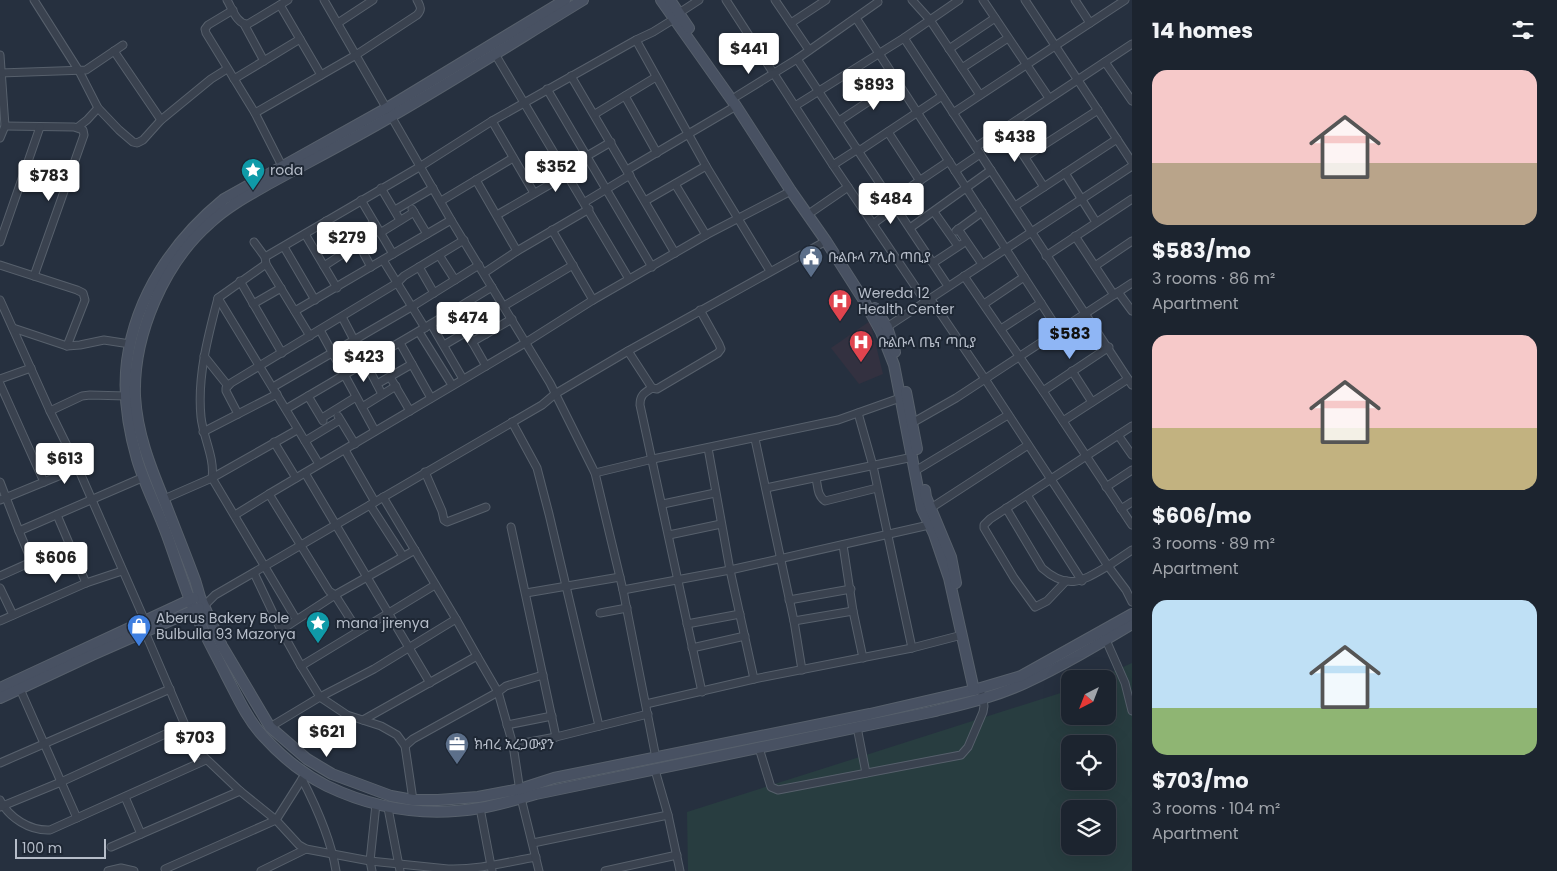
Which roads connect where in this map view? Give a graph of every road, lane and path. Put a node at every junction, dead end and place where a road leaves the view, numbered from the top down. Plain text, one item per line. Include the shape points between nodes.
1 (34, 0) edge
2 (227, 0) edge
3 (288, 0) edge
4 (324, 0) edge
5 (371, 0) edge
6 (418, 0) edge
7 (565, 0) edge
8 (583, 0) edge
9 (661, 0) edge
10 (670, 0) edge
11 (699, 0) edge
12 (726, 0) edge
13 (775, 0) edge
14 (825, 0) edge
15 (912, 0) edge
16 (960, 0) edge
17 (983, 0) edge
18 (1075, 0) edge
19 (879, 1) edge
20 (1027, 1) edge
21 (1122, 1) edge
22 (280, 5) junction
23 (233, 10) junction
24 (677, 16) junction
25 (856, 18) junction
26 (995, 18) junction
27 (930, 20) junction
28 (338, 23) junction
29 (791, 23) junction
30 (1090, 23) junction
31 (244, 24) junction
32 (904, 38) junction
33 (1008, 38) junction
34 (300, 39) junction
35 (636, 40) junction
36 (1132, 44) edge
37 (123, 45) dead end
38 (1055, 46) junction
39 (949, 49) junction
40 (810, 50) junction
41 (114, 51) junction
42 (495, 54) junction
43 (880, 54) junction
44 (0, 55) edge
45 (356, 56) junction
46 (797, 59) junction
47 (264, 61) junction
48 (1105, 62) junction
49 (1026, 65) junction
50 (962, 68) junction
51 (227, 69) junction
52 (79, 71) junction
53 (773, 72) junction
54 (1, 73) edge
55 (321, 75) junction
56 (571, 76) junction
57 (656, 77) junction
58 (234, 79) junction
59 (1078, 80) junction
60 (898, 82) junction
61 (547, 89) junction
62 (819, 90) junction
63 (980, 95) junction
64 (625, 96) junction
65 (942, 96) junction
66 (1050, 98) junction
67 (1131, 99) edge
68 (736, 101) junction
69 (524, 102) junction
70 (795, 106) junction
71 (98, 108) junction
72 (1098, 110) junction
73 (389, 112) junction
74 (918, 112) junction
75 (255, 113) junction
76 (953, 113) junction
77 (595, 114) junction
78 (161, 120) junction
79 (492, 121) junction
80 (839, 121) junction
81 (5, 126) junction
82 (40, 127) junction
83 (78, 127) junction
84 (1005, 127) junction
85 (888, 132) junction
86 (688, 134) junction
87 (0, 138) edge
88 (1117, 139) junction
89 (611, 142) junction
90 (976, 147) junction
91 (858, 150) junction
92 (657, 153) junction
93 (980, 154) junction
94 (586, 156) junction
95 (513, 158) junction
96 (1025, 158) junction
97 (950, 161) junction
98 (1132, 162) edge
99 (833, 165) junction
100 (282, 166) junction
101 (421, 166) junction
102 (706, 166) junction
103 (1132, 166) edge
104 (991, 170) junction
105 (955, 171) junction
106 (629, 173) junction
107 (1065, 173) junction
108 (568, 174) junction
109 (476, 180) junction
110 (920, 180) junction
111 (675, 184) junction
112 (848, 187) junction
113 (1044, 187) junction
114 (381, 188) junction
115 (433, 188) junction
116 (966, 189) junction
117 (606, 190) junction
118 (791, 191) junction
119 (534, 193) junction
120 (1082, 198) junction
121 (1132, 199) edge
122 (361, 200) junction
123 (891, 200) junction
124 (440, 201) junction
125 (645, 201) junction
126 (409, 203) junction
127 (587, 205) junction
128 (1015, 206) junction
129 (896, 207) junction
130 (395, 210) junction
131 (414, 212) junction
132 (813, 212) junction
133 (934, 212) junction
134 (982, 212) junction
135 (496, 215) junction
136 (738, 219) junction
137 (400, 220) junction
138 (451, 220) junction
139 (326, 221) junction
140 (1096, 222) junction
141 (374, 223) junction
142 (873, 224) junction
143 (910, 228) junction
144 (958, 229) junction
145 (552, 230) junction
146 (1032, 232) junction
147 (380, 233) junction
148 (305, 234) junction
149 (426, 234) junction
150 (706, 235) junction
151 (950, 235) junction
152 (353, 236) junction
153 (1075, 236) junction
154 (464, 240) junction
155 (826, 241) junction
156 (966, 241) junction
157 (1132, 241) edge
158 (0, 242) edge
159 (254, 242) dead end
160 (341, 244) junction
161 (358, 244) junction
162 (958, 246) junction
163 (284, 247) junction
164 (1006, 248) junction
165 (517, 251) junction
166 (346, 252) junction
167 (675, 253) junction
168 (393, 254) junction
169 (439, 254) junction
170 (1046, 256) junction
171 (173, 260) junction
172 (265, 260) junction
173 (383, 260) junction
174 (933, 263) junction
175 (982, 264) junction
176 (0, 265) edge
177 (479, 265) junction
178 (324, 266) junction
179 (573, 266) junction
180 (1095, 266) junction
181 (371, 267) junction
182 (418, 267) junction
183 (652, 267) junction
184 (770, 271) junction
185 (484, 273) junction
186 (34, 276) junction
187 (964, 276) junction
188 (1024, 277) junction
189 (630, 279) junction
190 (455, 280) junction
191 (240, 281) junction
192 (397, 283) junction
193 (1132, 283) edge
194 (948, 286) junction
195 (492, 287) junction
196 (281, 288) junction
197 (337, 288) junction
198 (434, 293) junction
199 (1116, 293) junction
200 (218, 298) junction
201 (0, 300) edge
202 (315, 300) junction
203 (593, 300) junction
204 (928, 300) junction
205 (468, 302) junction
206 (1041, 303) junction
207 (253, 304) junction
208 (984, 304) junction
209 (413, 306) junction
210 (504, 306) junction
211 (700, 310) junction
212 (295, 311) junction
213 (1132, 311) edge
214 (1084, 315) junction
215 (342, 317) junction
216 (512, 319) junction
217 (480, 324) junction
218 (887, 327) junction
219 (13, 328) junction
220 (425, 328) junction
221 (1001, 329) junction
222 (320, 330) junction
223 (1060, 331) junction
224 (467, 332) junction
225 (486, 334) junction
226 (310, 336) junction
227 (354, 340) junction
228 (400, 342) junction
229 (472, 342) junction
230 (525, 343) junction
231 (130, 344) junction
232 (444, 345) junction
233 (67, 346) junction
234 (1109, 348) junction
235 (628, 351) junction
236 (332, 352) junction
237 (282, 353) junction
238 (204, 356) junction
239 (1019, 357) junction
240 (364, 363) junction
241 (412, 364) junction
242 (260, 366) junction
243 (486, 366) junction
244 (31, 368) junction
245 (1072, 371) junction
246 (344, 375) junction
247 (390, 376) junction
248 (0, 379) edge
249 (463, 379) junction
250 (985, 379) junction
251 (1130, 382) edge
252 (0, 384) edge
253 (377, 384) junction
254 (452, 385) junction
255 (228, 386) junction
256 (396, 386) junction
257 (652, 388) junction
258 (275, 391) junction
259 (1043, 391) junction
260 (382, 394) junction
261 (556, 394) junction
262 (126, 396) junction
263 (308, 396) junction
264 (356, 397) junction
265 (431, 398) junction
266 (900, 398) junction
267 (1092, 402) junction
268 (362, 406) junction
269 (286, 409) junction
270 (335, 410) junction
271 (50, 411) junction
272 (410, 411) junction
273 (858, 412) junction
274 (238, 414) junction
275 (1008, 415) junction
276 (322, 418) junction
277 (340, 420) junction
278 (1063, 421) junction
279 (512, 422) junction
280 (912, 423) junction
281 (1132, 426) edge
282 (327, 428) junction
283 (297, 430) junction
284 (375, 431) junction
285 (203, 432) junction
286 (136, 434) junction
287 (1118, 435) junction
288 (755, 438) junction
289 (304, 441) junction
290 (274, 442) junction
291 (355, 444) junction
292 (1028, 445) junction
293 (708, 448) junction
294 (344, 450) junction
295 (1132, 455) edge
296 (1086, 456) junction
297 (913, 457) junction
298 (653, 459) junction
299 (319, 464) junction
300 (872, 466) junction
301 (78, 468) junction
302 (918, 469) junction
303 (1132, 470) edge
304 (425, 472) junction
305 (306, 473) junction
306 (595, 473) junction
307 (144, 477) junction
308 (212, 478) junction
309 (296, 478) junction
310 (816, 478) junction
311 (1050, 480) junction
312 (0, 482) edge
313 (44, 482) junction
314 (1106, 487) junction
315 (766, 488) junction
316 (877, 488) junction
317 (715, 493) junction
318 (269, 494) junction
319 (1027, 495) junction
320 (383, 497) junction
321 (4, 499) edge
322 (92, 499) junction
323 (164, 500) junction
324 (1132, 502) edge
325 (373, 503) junction
326 (663, 504) junction
327 (486, 507) dead end
328 (931, 508) junction
329 (1006, 508) junction
330 (1121, 509) junction
331 (57, 515) junction
332 (234, 515) junction
333 (721, 524) junction
334 (336, 525) junction
335 (930, 525) junction
336 (1132, 525) edge
337 (511, 527) dead end
338 (20, 531) junction
339 (887, 534) junction
340 (670, 535) junction
341 (69, 545) junction
342 (843, 545) junction
343 (300, 546) junction
344 (415, 550) junction
345 (1132, 550) edge
346 (403, 556) junction
347 (781, 557) junction
348 (32, 562) junction
349 (1108, 566) junction
350 (264, 567) junction
351 (730, 570) junction
352 (122, 571) junction
353 (254, 573) junction
354 (0, 576) edge
355 (368, 576) junction
356 (620, 577) junction
357 (678, 580) junction
358 (1066, 581) junction
359 (1082, 581) junction
360 (86, 583) junction
361 (435, 585) junction
362 (566, 587) junction
363 (0, 588) edge
364 (1129, 588) edge
365 (850, 589) junction
366 (623, 590) junction
367 (526, 593) junction
368 (335, 596) junction
369 (789, 600) junction
370 (198, 601) junction
371 (1132, 602) edge
372 (627, 608) junction
373 (194, 611) junction
374 (853, 611) junction
375 (389, 612) junction
376 (600, 613) dead end
377 (740, 614) junction
378 (1132, 614) edge
379 (13, 615) junction
380 (456, 619) junction
381 (296, 620) junction
382 (0, 621) edge
383 (794, 621) junction
384 (687, 624) junction
385 (1132, 624) edge
386 (145, 627) junction
387 (281, 630) junction
388 (358, 631) junction
389 (962, 635) junction
390 (745, 636) junction
391 (1106, 640) junction
392 (408, 648) junction
393 (692, 648) junction
394 (912, 648) junction
395 (478, 656) junction
396 (863, 658) junction
397 (301, 666) junction
398 (802, 670) junction
399 (543, 675) junction
400 (754, 680) junction
401 (430, 683) junction
402 (0, 688) edge
403 (20, 689) junction
404 (170, 689) junction
405 (978, 689) junction
406 (498, 692) junction
407 (702, 692) junction
408 (320, 697) junction
409 (0, 698) edge
410 (983, 700) junction
411 (646, 704) junction
412 (1132, 711) edge
413 (648, 714) junction
414 (552, 716) junction
415 (363, 720) junction
416 (185, 725) junction
417 (507, 725) junction
418 (599, 726) junction
419 (270, 727) junction
420 (857, 727) junction
421 (556, 737) junction
422 (44, 744) junction
423 (513, 745) junction
424 (404, 746) junction
425 (759, 748) junction
426 (656, 758) junction
427 (206, 760) junction
428 (0, 763) edge
429 (655, 770) junction
430 (866, 773) junction
431 (305, 777) junction
432 (61, 782) junction
433 (240, 791) junction
434 (520, 793) junction
435 (124, 797) junction
436 (413, 800) junction
437 (1, 804) edge
438 (376, 804) junction
439 (388, 808) junction
440 (480, 808) junction
441 (668, 815) junction
442 (77, 818) junction
443 (276, 820) junction
444 (141, 834) junction
445 (533, 843) junction
446 (111, 847) dead end
447 (306, 849) junction
448 (333, 854) junction
449 (677, 855) junction
450 (536, 857) junction
451 (370, 861) junction
452 (400, 868) edge
453 (491, 868) edge
454 (636, 868) edge
455 (165, 869) dead end
456 (465, 870) edge
457 (108, 871) edge
458 (134, 871) edge
459 (261, 871) edge
460 (336, 871) edge
461 (372, 871) edge
462 (539, 871) edge
463 (605, 871) edge
464 (680, 871) edge

1 - 52 street
2 - 23 street
3 - 22 street
4 - 28 street
5 - 28 street
6 - 45 street via 421,7 417,15
7 - 73 main road
8 - 42 main road
9 - 24 main road
10 - 24 main road
11 - 24 street
12 - 53 street
13 - 29 street
14 - 29 street
15 - 27 street
16 - 27 street
17 - 26 street
18 - 30 street
19 - 25 street
20 - 38 street
21 - 30 street
22 - 31 street
22 - 34 street
23 - 31 street
23 - 51 street via 206,29
24 - 35 street
24 - 68 main road
25 - 40 street
25 - 43 street
26 - 33 street
26 - 39 street
27 - 32 street
27 - 39 street
28 - 45 street
29 - 40 street
30 - 38 street
31 - 47 street
32 - 43 street
32 - 65 street
33 - 49 street
33 - 50 street
34 - 47 street
34 - 55 street
35 - 56 street
35 - 57 street
36 - 48 street
37 - 41 street
38 - 49 street
38 - 59 street
39 - 50 street
40 - 46 street
41 - 52 street via 86,70
41 - 78 street
42 - 69 street
42 - 73 main road
43 - 60 street
43 - 62 street
44 - 54 street
45 - 55 street
45 - 73 street
46 - 53 street
46 - 62 street
47 - 58 street
48 - 59 street
48 - 67 street
49 - 63 street
49 - 66 street
50 - 63 street
51 - 58 street
51 - 78 street
52 - 54 street
52 - 71 street
53 - 68 street
53 - 70 street
54 - 81 street
55 - 75 street
56 - 61 street
56 - 77 street
57 - 64 street
57 - 86 street
58 - 75 street
59 - 66 street
59 - 72 street
60 - 74 street
60 - 80 street
61 - 69 street
61 - 94 street
62 - 70 street
62 - 80 street
63 - 76 street
64 - 77 street
64 - 92 street
65 - 74 street
65 - 76 street
66 - 84 street
68 - 86 street
68 - 118 main road
68 - 132 main road
69 - 79 street
69 - 108 street
70 - 99 street
71 - 78 street via 137,143 144,140
71 - 83 street
72 - 88 street
72 - 96 street
73 - 100 main road
73 - 101 street
73 - 171 main road via 230,208 210,222
74 - 85 street
74 - 97 street
75 - 100 street
76 - 90 street
77 - 89 street
79 - 95 street
79 - 101 street
80 - 91 street
81 - 82 street
81 - 87 street
82 - 83 street
82 - 158 street
83 - 186 street via 84,135
84 - 90 street
84 - 96 street
85 - 91 street
85 - 110 street
86 - 92 street
86 - 102 street
88 - 98 street
88 - 107 street
89 - 94 street
89 - 106 street
90 - 93 street
91 - 99 street
91 - 123 street
92 - 106 street
93 - 104 street
93 - 105 street
94 - 117 street
95 - 109 street
95 - 119 street
96 - 113 street
97 - 105 street
97 - 110 street
99 - 112 street
100 - 171 main road via 224,199 205,215 187,233
101 - 114 street
101 - 115 street
102 - 111 street
102 - 136 street
103 - 120 street
104 - 116 street
104 - 128 street
105 - 116 street
106 - 117 street
106 - 125 street
107 - 113 street
107 - 120 street
108 - 119 street
108 - 127 street
109 - 124 street
109 - 135 street
110 - 123 street
111 - 125 street
111 - 150 street
112 - 132 street
112 - 142 street
113 - 128 street
114 - 122 street
114 - 130 street
115 - 124 street
115 - 126 street
116 - 133 street
116 - 134 street
117 - 127 street
117 - 183 street
118 - 136 street
118 - 155 main road
119 - 135 street
120 - 140 street
120 - 146 street
121 - 140 street
122 - 139 street
122 - 141 street
123 - 129 street
124 - 138 street
125 - 167 street
126 - 130 street
126 - 131 street
127 - 145 street
127 - 189 street
128 - 146 street
129 - 142 street
129 - 143 street
130 - 137 street
131 - 137 street
131 - 149 street
132 - 218 main road
133 - 143 street
133 - 151 street
134 - 144 street
134 - 164 street
135 - 165 street
136 - 150 street
136 - 184 street
137 - 147 street
138 - 149 street
138 - 154 street
139 - 148 street
139 - 160 street
140 - 153 street
141 - 147 street
141 - 152 street
142 - 204 street
143 - 174 street
144 - 151 street
144 - 156 street
145 - 165 street
145 - 179 street
146 - 164 street
146 - 170 street
147 - 168 street
148 - 163 street
148 - 178 street
149 - 168 street
150 - 167 street
151 - 162 street
152 - 160 street
152 - 161 street
153 - 170 street
153 - 180 street
154 - 169 street
154 - 177 street
155 - 184 street
155 - 266 main road via 881,332 894,365
156 - 162 street
156 - 175 street
157 - 180 street
159 - 172 street
160 - 166 street
161 - 166 street
161 - 181 street
162 - 174 street
163 - 172 street
163 - 202 street
164 - 175 street
164 - 188 street
165 - 185 street
166 - 178 street
167 - 183 street
168 - 173 street
169 - 182 street
169 - 190 street
170 - 214 street
171 - 231 main road via 152,285
171 - 286 main road via 138,350
172 - 191 street
172 - 196 street
173 - 181 street
173 - 192 street
174 - 194 street
175 - 187 street
176 - 186 street
177 - 185 street
177 - 190 street
178 - 197 street
179 - 203 street
179 - 210 street
180 - 199 street
181 - 197 street
182 - 192 street
182 - 198 street
183 - 189 street
184 - 211 street
185 - 195 street
186 - 233 street via 83,293 84,300
187 - 194 street
187 - 208 street
188 - 206 street
188 - 208 street
189 - 203 street
190 - 198 street
191 - 200 street
191 - 207 street
192 - 209 street
192 - 215 street
193 - 199 street
194 - 204 street
195 - 205 street
195 - 210 street
196 - 207 street
196 - 212 street
197 - 202 street
198 - 209 street
199 - 213 street
199 - 214 street
200 - 238 street
200 - 242 street
201 - 219 street
202 - 212 street
203 - 230 street
204 - 218 street
204 - 250 street
205 - 217 street
205 - 220 street
206 - 221 street
206 - 223 street
207 - 237 street
208 - 221 street
209 - 220 street
209 - 227 street
210 - 216 street
211 - 235 street
211 - 257 street via 721,349 657,389
212 - 226 street
214 - 223 street
214 - 234 street
215 - 222 street
215 - 227 street
216 - 225 street
216 - 230 street
217 - 224 street
217 - 225 street
218 - 280 main road
219 - 233 street
219 - 244 street
220 - 228 street
220 - 232 street
220 - 254 street
221 - 239 street
222 - 226 street
222 - 236 street
223 - 239 street
224 - 229 street
224 - 232 street
225 - 229 street
226 - 237 street
227 - 236 street
227 - 240 street
228 - 240 street
228 - 241 street
229 - 243 street
230 - 243 street
230 - 261 street
231 - 233 street via 104,340
231 - 262 main road
232 - 249 street
234 - 245 street
234 - 251 street
235 - 257 street
235 - 261 street
236 - 246 street
236 - 258 street
237 - 242 street
238 - 255 street
238 - 285 street via 200,400
239 - 250 street
239 - 259 street
240 - 246 street
240 - 253 street
241 - 247 street
241 - 265 street
242 - 255 street
242 - 258 street
243 - 249 street
244 - 248 street
244 - 271 street
245 - 259 street
245 - 267 street
246 - 263 street
246 - 264 street
247 - 253 street
247 - 256 street
249 - 254 street
250 - 275 street
250 - 280 street
251 - 267 street
252 - 313 street
253 - 260 street
254 - 265 street
255 - 274 street via 226,390
256 - 260 street
256 - 272 street
257 - 298 street via 641,396 640,405
258 - 269 street
258 - 274 street
259 - 278 street
260 - 268 street
261 - 279 street
261 - 306 street
262 - 271 street via 82,396
262 - 286 main road via 128,422
263 - 269 street
263 - 276 street
264 - 268 street
264 - 270 street
265 - 272 street
266 - 273 street
266 - 297 main road
267 - 278 street
268 - 284 street
269 - 283 street
270 - 276 street
270 - 277 street
271 - 301 street
272 - 284 street
273 - 288 street via 838,420
273 - 300 street
274 - 285 street
275 - 292 street
275 - 302 street
276 - 282 street
277 - 282 street
277 - 291 street
278 - 296 street
279 - 304 street
279 - 362 street via 537,468
280 - 302 main road
281 - 287 street
282 - 289 street
283 - 289 street
283 - 290 street
284 - 291 street
285 - 308 street via 213,466
286 - 307 main road via 137,460
286 - 323 main road
287 - 295 street
287 - 296 street
288 - 293 street
288 - 315 street
289 - 299 street
290 - 308 street
290 - 309 street
291 - 294 street
292 - 311 street
292 - 328 street
293 - 298 street
293 - 317 street
294 - 299 street
294 - 325 street
296 - 311 street
296 - 314 street
297 - 300 street
297 - 302 main road
298 - 306 street
298 - 326 street
299 - 305 street
300 - 310 street
300 - 316 street
301 - 313 street
301 - 322 street
302 - 328 main road
302 - 335 main road via 922,509
303 - 314 street
304 - 320 street
304 - 327 street via 447,522
305 - 309 street
305 - 334 street
306 - 356 street
307 - 322 street
307 - 370 main road
308 - 323 street
308 - 332 street
309 - 318 street
310 - 315 street
310 - 316 street via 818,493 825,500
311 - 319 street
311 - 349 street
312 - 321 street
313 - 321 street
314 - 330 street
315 - 347 street
316 - 339 street
317 - 326 street
317 - 333 street
318 - 332 street
318 - 343 street
319 - 329 street
319 - 359 street
320 - 325 street
320 - 344 street
321 - 338 street
322 - 331 street
322 - 352 street
323 - 370 main road via 195,580
324 - 330 street
325 - 334 street
325 - 346 street
326 - 340 street
328 - 405 main road via 951,557
329 - 358 street via 1042,568
329 - 358 street via 985,523 984,528 1032,604 1035,607 1047,601
330 - 336 street
331 - 338 street
331 - 341 street
332 - 350 street
333 - 340 street
333 - 351 street
334 - 343 street
334 - 355 street
335 - 339 street
335 - 389 main road via 949,578
337 - 367 street
338 - 348 street
339 - 342 street
339 - 394 street
340 - 357 street
341 - 348 street
341 - 360 street
342 - 347 street
342 - 365 street
343 - 350 street
343 - 368 street
344 - 346 street
344 - 361 street
345 - 349 street
346 - 355 street
347 - 351 street
347 - 369 street
348 - 354 street
349 - 359 street
349 - 364 street
350 - 353 street
350 - 381 street
351 - 357 street
351 - 377 street
352 - 360 street
352 - 386 street
353 - 370 street
353 - 387 street
355 - 368 street
355 - 375 street
356 - 362 street
356 - 366 street
357 - 366 street
357 - 384 street
358 - 359 street
360 - 379 street
361 - 375 street
361 - 380 street
362 - 367 street
362 - 418 street
363 - 379 street
364 - 371 street
365 - 369 street
365 - 374 street
366 - 372 street
367 - 399 street
368 - 381 street
368 - 388 street
369 - 383 street
370 - 373 main road
370 - 386 main road
370 - 419 main road
372 - 376 street
372 - 411 street
373 - 386 main road
373 - 431 main road via 242,708 262,735
374 - 383 street
374 - 396 street
375 - 388 street
375 - 392 street
377 - 384 street
377 - 390 street
378 - 405 main road via 1020,676
379 - 382 street
380 - 392 street
380 - 395 street
381 - 387 street
383 - 398 street
384 - 393 street
385 - 391 main road
386 - 402 main road
386 - 403 main road
386 - 404 street
387 - 397 street
388 - 397 street
389 - 394 street
389 - 405 main road
390 - 393 street
390 - 400 street
391 - 410 main road via 1024,684
391 - 412 street via 1125,683
392 - 401 street
392 - 408 street
393 - 407 street
394 - 396 street
395 - 401 street
395 - 406 street
396 - 398 street
397 - 408 street
398 - 400 street
399 - 406 street
399 - 414 street
400 - 407 street
401 - 415 street
403 - 409 main road
403 - 422 street
404 - 416 street
404 - 422 street
405 - 410 street
405 - 426 main road
406 - 417 street
406 - 424 street
407 - 411 street
408 - 415 street via 348,716
408 - 419 street
410 - 420 main road
410 - 430 street via 983,712 962,755
411 - 413 street
413 - 418 street
413 - 426 street
414 - 417 street
414 - 421 street
415 - 424 street via 393,732
416 - 427 street
416 - 432 street
417 - 423 street
418 - 421 street
419 - 436 main road via 307,760 332,774 391,796
420 - 425 main road
420 - 430 street
421 - 423 street
422 - 428 street
422 - 432 street
423 - 434 street
424 - 436 street
425 - 429 main road
425 - 430 street via 774,790
426 - 434 main road via 554,778
427 - 433 street
427 - 435 street
429 - 434 main road
429 - 441 street
431 - 438 main road
431 - 443 street
431 - 448 street
432 - 437 street
432 - 442 street
433 - 443 street
433 - 444 street
434 - 436 main road
434 - 440 main road
434 - 445 street
435 - 442 street
435 - 444 street
437 - 442 street via 19,821 33,828 50,830
438 - 439 main road
438 - 451 street
439 - 440 main road via 438,812
439 - 452 street
440 - 453 street
441 - 445 street
441 - 449 street
443 - 447 street
443 - 455 street
444 - 446 street
445 - 450 street
447 - 448 street
447 - 459 street
448 - 451 street
448 - 460 street
449 - 454 street
449 - 464 street
450 - 453 street
450 - 462 street
451 - 452 street
451 - 461 street
452 - 456 street
453 - 456 street
454 - 463 street
457 - 458 street via 121,868

